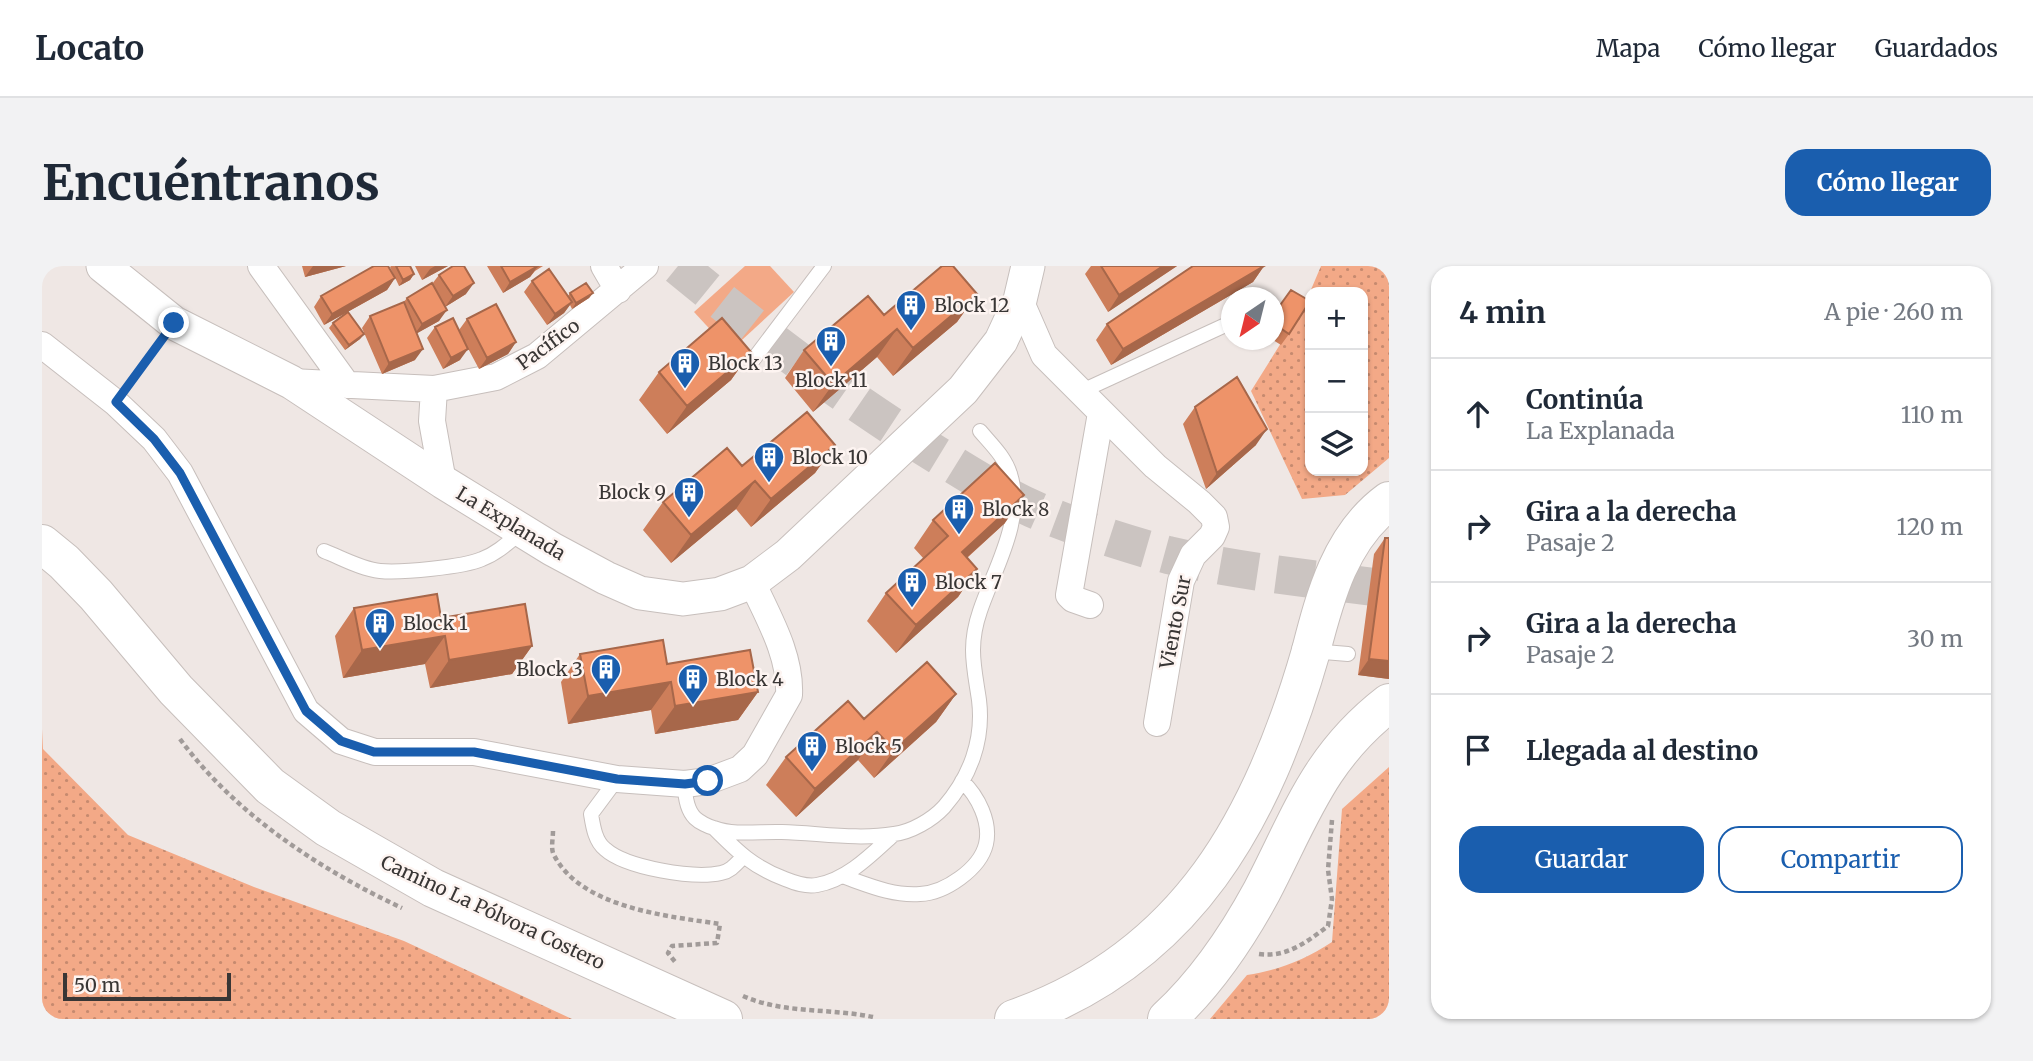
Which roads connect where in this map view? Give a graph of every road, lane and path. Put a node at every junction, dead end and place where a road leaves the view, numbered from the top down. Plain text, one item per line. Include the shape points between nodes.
1 (103, 266) edge
2 (261, 266) edge
3 (604, 266) edge
4 (645, 266) edge
5 (824, 266) edge
6 (1028, 266) edge
7 (618, 290) junction
8 (1020, 300) junction
9 (174, 323) junction
10 (1221, 327) edge
11 (42, 345) edge
12 (753, 360) dead end
13 (291, 382) junction
14 (347, 385) junction
15 (434, 389) junction
16 (1082, 391) junction
17 (116, 402) junction
18 (1101, 413) junction
19 (980, 431) dead end
20 (443, 482) junction
21 (1389, 501) edge
22 (522, 531) junction
23 (42, 544) edge
24 (324, 551) dead end
25 (752, 582) junction
26 (1090, 605) dead end
27 (1311, 651) junction
28 (1348, 654) dead end
29 (1389, 704) edge
30 (1157, 723) dead end
31 (617, 779) junction
32 (962, 781) junction
33 (685, 784) junction
34 (1333, 817) dead end
35 (715, 829) junction
36 (553, 831) dead end
37 (894, 835) junction
38 (743, 857) junction
39 (842, 876) junction
40 (1227, 949) junction
41 (682, 966) dead end
42 (730, 1006) edge
43 (873, 1017) dead end
44 (1014, 1019) edge
45 (1167, 1019) edge

1 - 9 street, La Explanada
2 - 14 street
3 - 7 street
4 - 7 street, Pacífico
5 - 12 lane
6 - 8 street, La Explanada
7 - 15 street, Pacífico via 537,356 496,377
8 - 16 street, Viento Sur via 1044,355
8 - 25 street, La Explanada via 1001,341 963,390 788,555
9 - 13 street, La Explanada
9 - 17 path
10 - 16 lane
11 - 17 street
13 - 14 street, Pacífico
13 - 20 street, La Explanada
14 - 15 street, Pacífico
15 - 20 street via 432,421
16 - 18 street, Viento Sur
17 - 31 street via 180,473 306,711 341,741 374,752 474,752
18 - 26 street via 1069,595
18 - 30 street, Viento Sur via 1199,502 1214,517 1216,527 1193,555 1181,581
19 - 32 lane via 1010,472 1013,508 978,614 972,661 980,732
20 - 22 street, La Explanada
21 - 27 main road via 1346,551
22 - 24 lane via 481,559 401,570 369,569
22 - 25 street, La Explanada via 640,593 683,599 720,594
23 - 42 main road, Camino La Pólvora Costero via 96,595 215,731 270,786 319,823 433,888
25 - 33 street via 778,638 789,695 755,755 740,769
27 - 28 lane
27 - 44 main road via 1277,751 1249,814 1193,897 1114,968
29 - 40 main road via 1354,733 1321,775
31 - 33 street
31 - 38 lane via 592,814 593,829 603,848 630,864 666,872 720,873
32 - 37 lane via 943,808 915,828
32 - 39 lane via 974,793 987,826 986,847 966,874 947,887 922,895 888,893
33 - 35 lane via 685,799 695,818
34 - 40 path via 1328,926 1299,948 1266,955
35 - 37 lane
35 - 38 lane
36 - 41 path via 552,850 565,869 616,904 720,924 717,943 672,946 668,953
37 - 39 lane
38 - 39 lane via 800,885 816,886
40 - 45 main road via 1195,992
42 - 43 path via 758,1003

